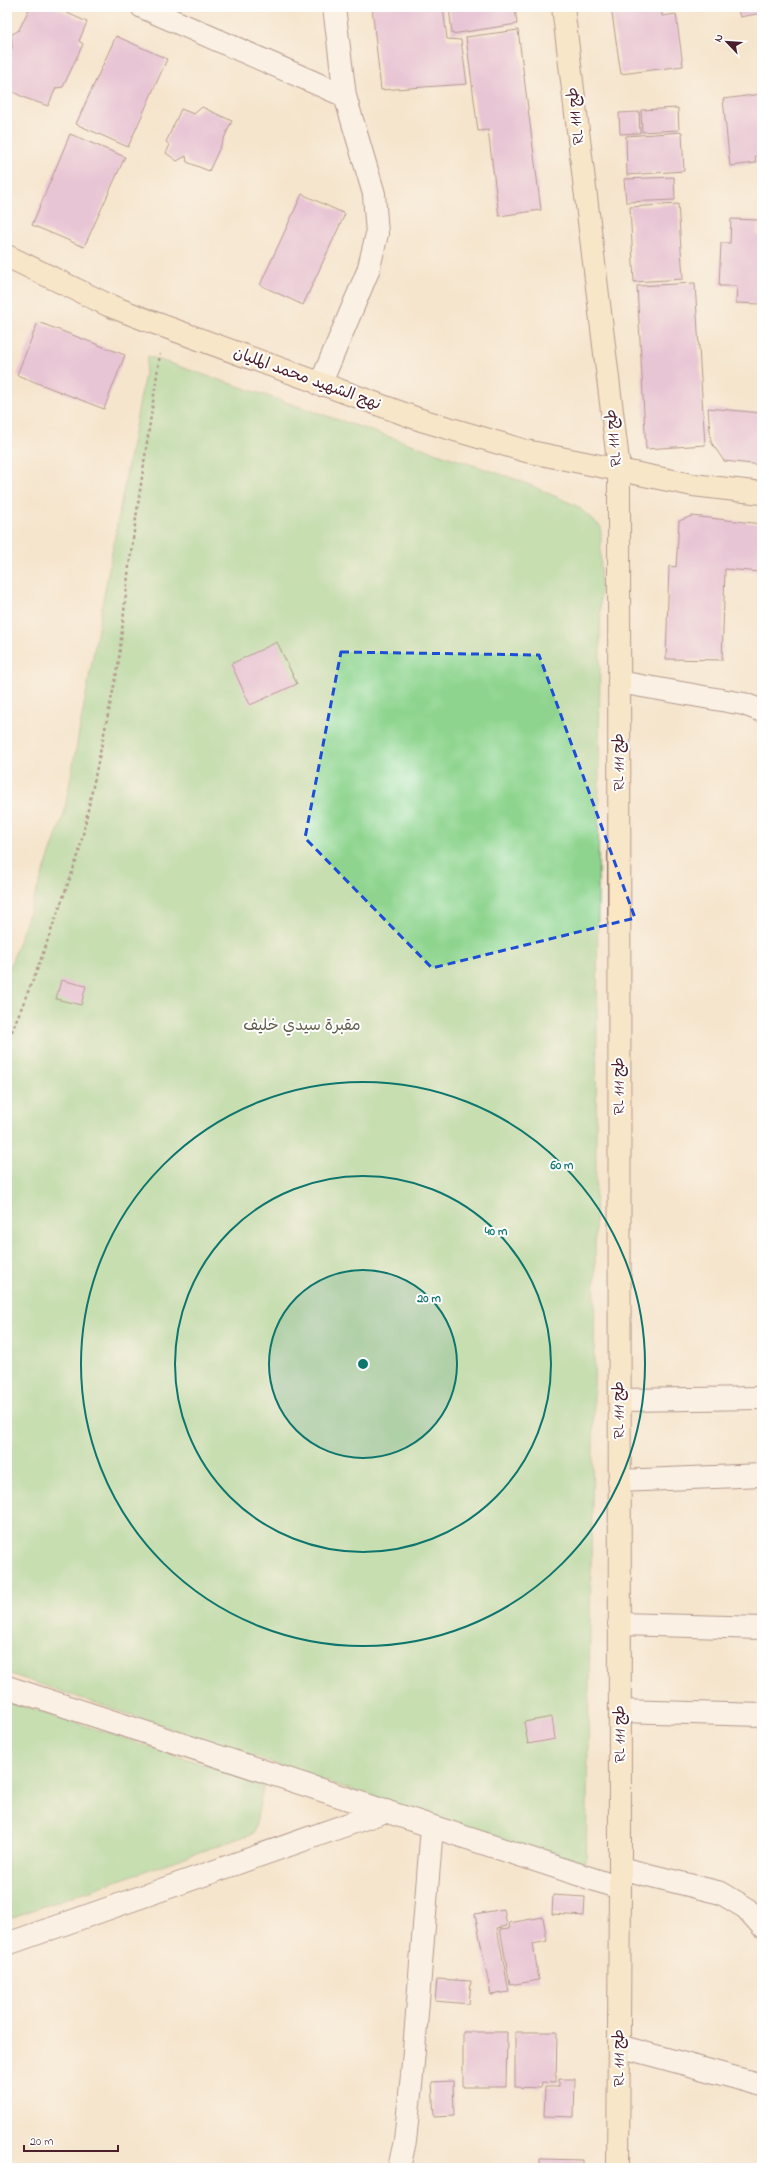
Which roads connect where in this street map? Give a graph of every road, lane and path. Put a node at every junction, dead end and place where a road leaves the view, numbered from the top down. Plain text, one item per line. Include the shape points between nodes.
1 (142, 7) edge
2 (334, 7) edge
3 (563, 7) edge
4 (344, 96) junction
5 (7, 256) edge
6 (162, 325) junction
7 (320, 385) junction
8 (619, 469) junction
9 (762, 493) edge
10 (619, 682) junction
11 (762, 711) edge
12 (7, 1043) edge
13 (762, 1398) edge
14 (620, 1400) junction
15 (762, 1475) edge
16 (619, 1481) junction
17 (619, 1624) junction
18 (762, 1628) edge
19 (7, 1687) edge
20 (620, 1711) junction
21 (762, 1715) edge
22 (386, 1811) junction
23 (432, 1827) junction
24 (620, 1878) junction
25 (762, 1926) edge
26 (7, 1944) edge
27 (619, 2046) junction
28 (762, 2085) edge
29 (399, 2168) edge
30 (618, 2168) edge

1 - 4 street
2 - 4 street
3 - 8 street, RL طج 111
4 - 7 street via 374,194 377,234 368,271
5 - 6 street, نهج الشهيد محمد المليان via 108,305
6 - 7 street, نهج الشهيد محمد المليان
6 - 12 path via 118,667 79,853 37,970
7 - 8 street, نهج الشهيد محمد المليان via 421,420 526,451
8 - 9 street, نهج الشهيد محمد المليان via 692,485
8 - 10 street, RL طج 111
10 - 11 street via 744,704
10 - 14 street, RL طج 111
13 - 14 street
14 - 16 street, RL طج 111
15 - 16 street
16 - 17 street, RL طج 111
17 - 18 street
17 - 20 street, RL طج 111
19 - 22 street
20 - 21 street
20 - 24 street, RL طج 111
22 - 23 street
22 - 26 street
23 - 24 street
23 - 29 street via 411,2082 405,2141
24 - 25 street via 721,1893 746,1908
24 - 27 street, RL طج 111
27 - 28 street
27 - 30 street, RL طج 111

